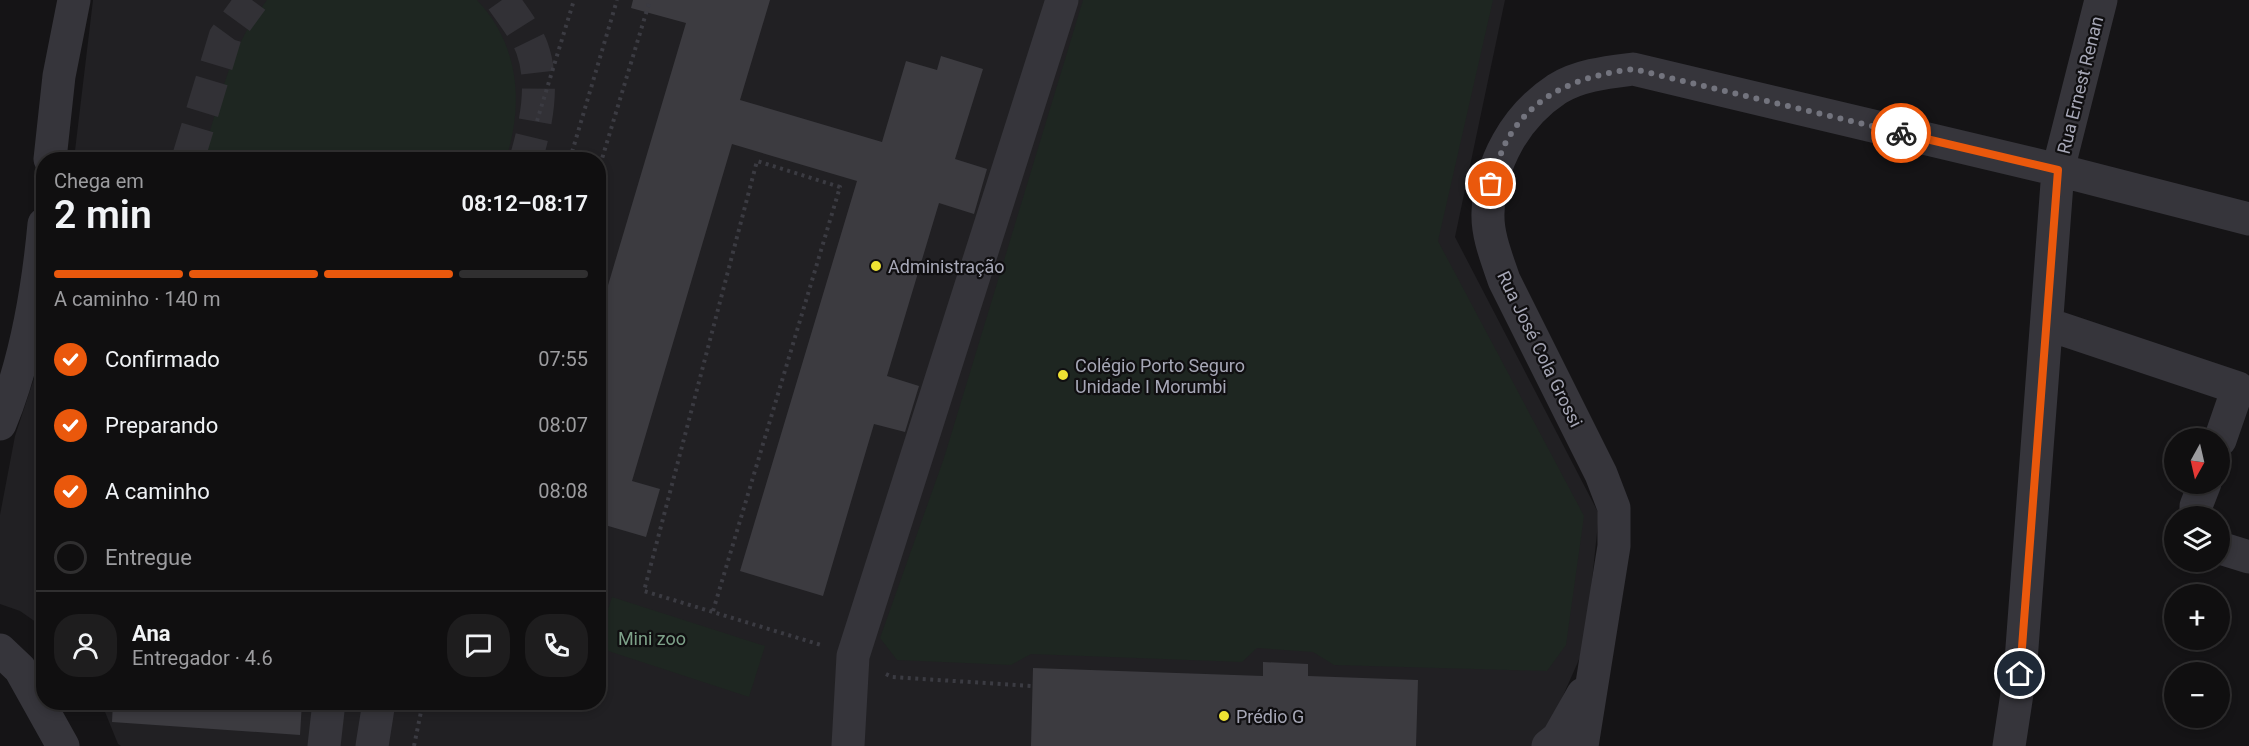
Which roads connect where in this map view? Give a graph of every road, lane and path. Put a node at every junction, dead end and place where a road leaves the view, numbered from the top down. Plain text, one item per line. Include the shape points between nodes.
1 (74, 0) edge
2 (574, 0) edge
3 (617, 0) edge
4 (650, 0) edge
5 (1062, 0) edge
6 (2101, 0) edge
7 (537, 121) dead end
8 (51, 152) edge
9 (572, 152) edge
10 (604, 152) edge
11 (2058, 170) junction
12 (2249, 219) edge
13 (36, 286) edge
14 (2047, 324) junction
15 (2244, 390) edge
16 (0, 424) edge
17 (2226, 428) edge
18 (2230, 551) edge
19 (2249, 557) edge
20 (644, 591) dead end
21 (713, 611) dead end
22 (0, 650) edge
23 (1596, 671) junction
24 (36, 698) edge
25 (43, 710) edge
26 (328, 710) edge
27 (378, 710) edge
28 (421, 710) edge
29 (63, 746) edge
30 (324, 746) edge
31 (372, 746) edge
32 (414, 746) edge
33 (848, 746) edge
34 (1548, 746) edge
35 (1582, 746) edge
36 (2009, 746) edge

1 - 8 street
2 - 7 path
3 - 9 path
4 - 10 path
5 - 33 street via 853,656
6 - 11 street, Rua Ernest Renan
11 - 12 street, Rua José Cola Grossi
11 - 14 street, Rua Ernest Renan
11 - 23 street, Rua José Cola Grossi via 1633,69 1598,73 1558,88 1524,118 1505,144 1491,184 1487,215 1504,280 1601,474 1614,508 1614,546
13 - 16 street
14 - 15 street
14 - 36 street, Rua Ernest Renan via 2020,674
15 - 17 street
18 - 19 street
20 - 21 path via 757,161 840,187
22 - 24 street via 20,669
23 - 34 street via 1558,738
23 - 35 street, Rua José Cola Grossi
25 - 29 street
26 - 30 street
27 - 31 street
28 - 32 path

